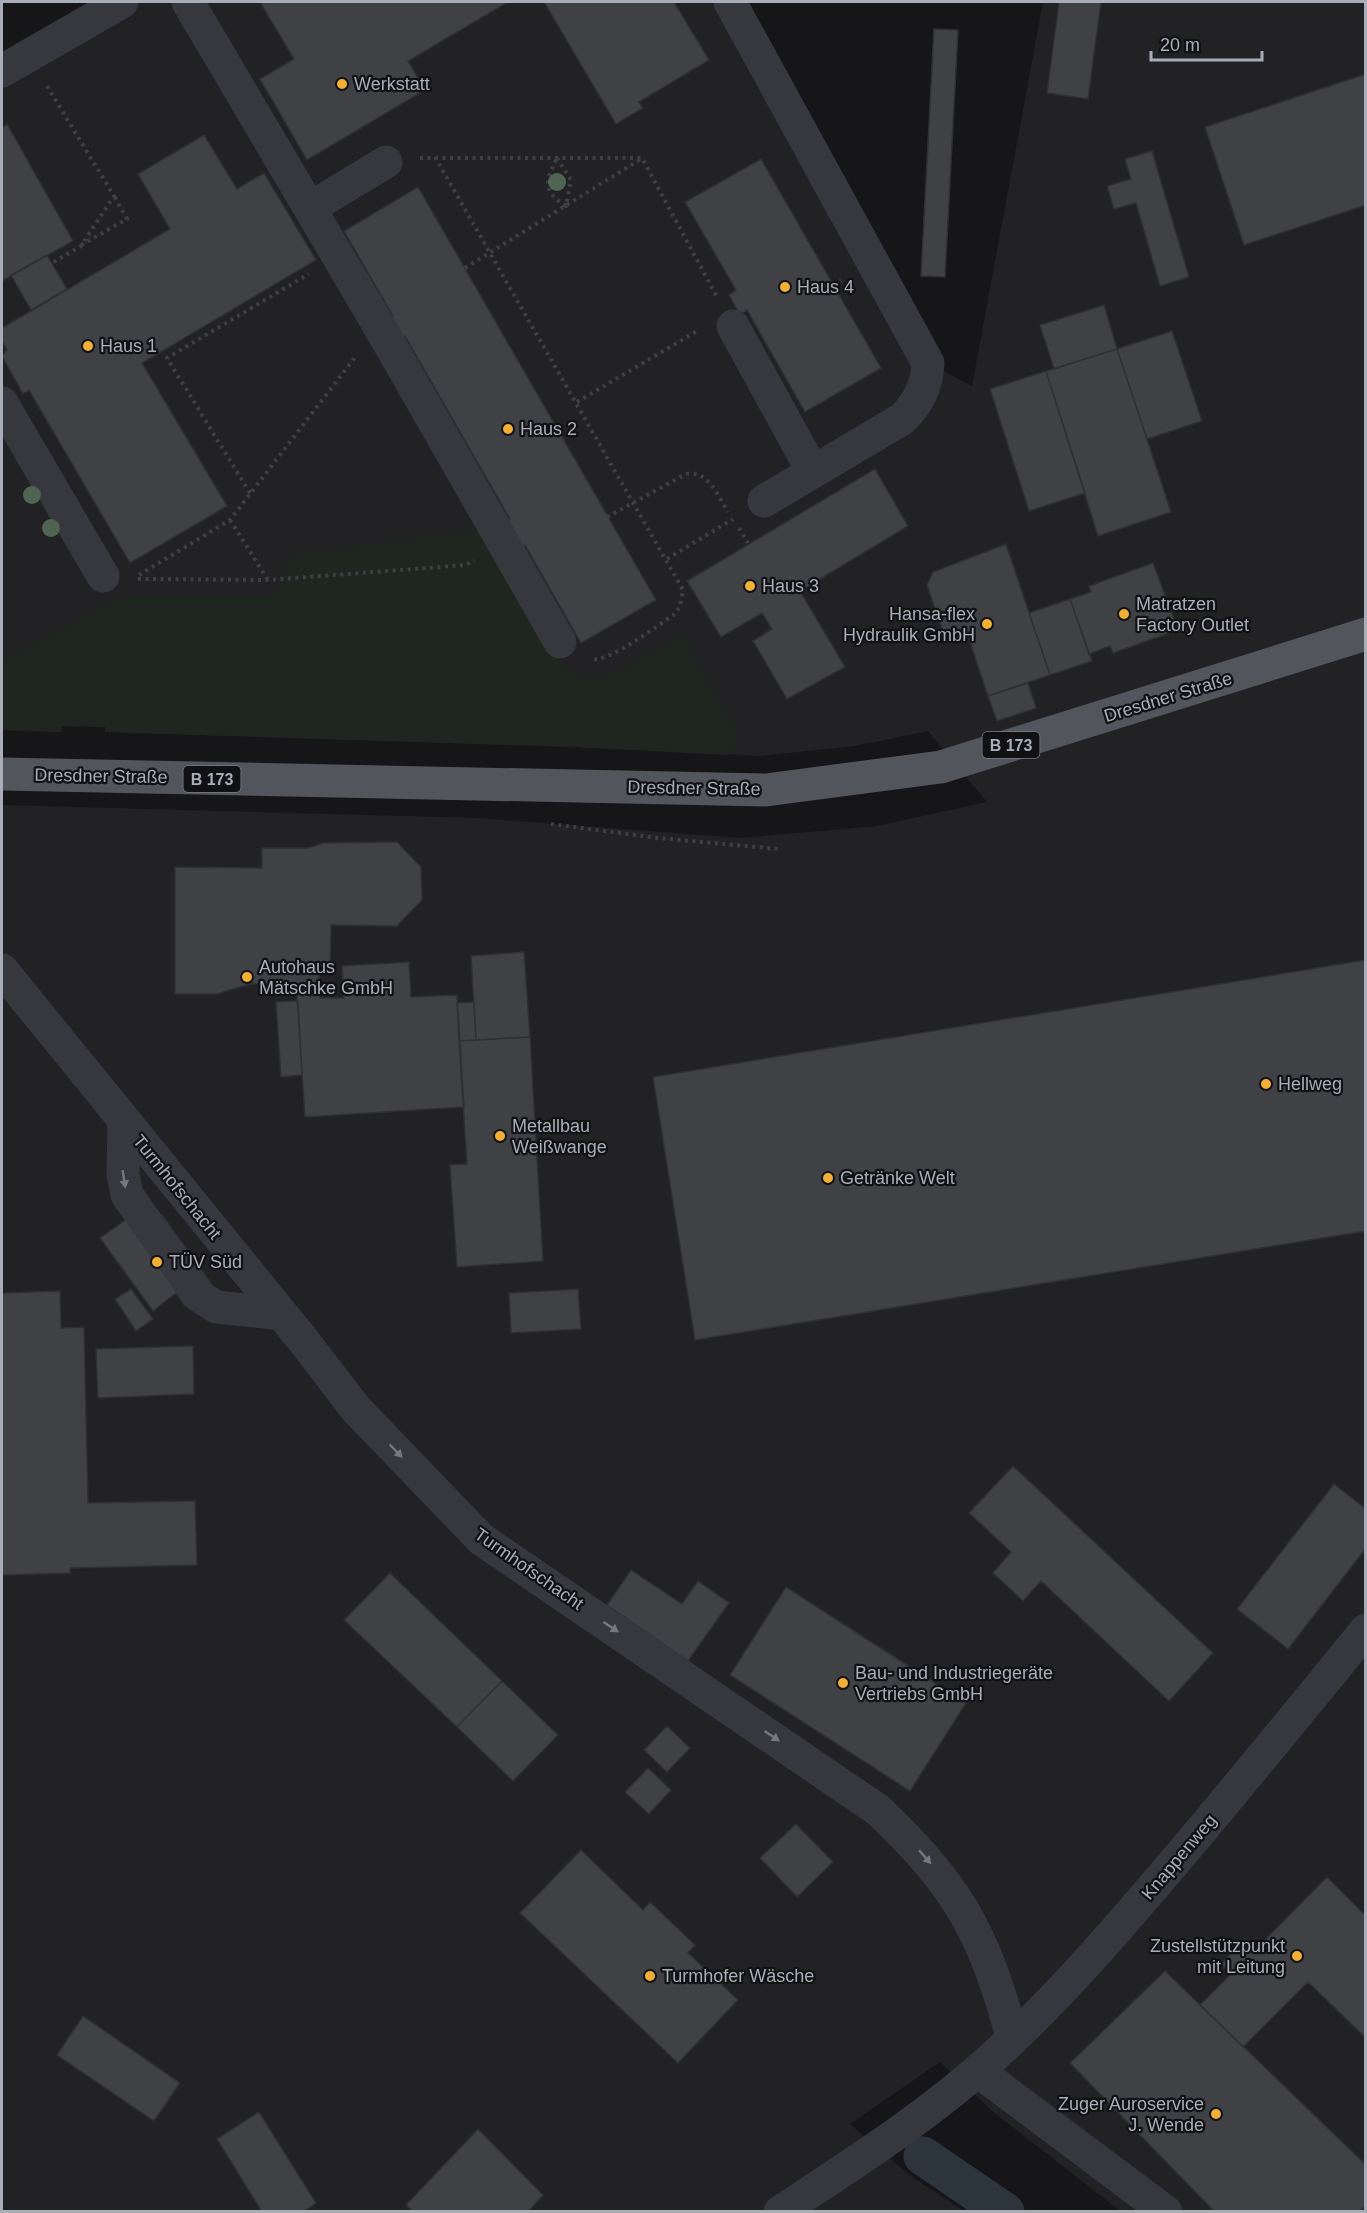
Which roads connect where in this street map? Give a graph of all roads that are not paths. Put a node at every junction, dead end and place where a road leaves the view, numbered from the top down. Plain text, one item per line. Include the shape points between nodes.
1 (122, 2) edge
2 (188, 2) edge
3 (730, 2) edge
4 (2, 70) edge
5 (386, 162) road end
6 (310, 208) junction
7 (730, 320) road end
8 (2, 403) edge
9 (813, 472) junction
10 (764, 501) road end
11 (103, 576) dead end
12 (1365, 634) edge
13 (560, 642) road end
14 (2, 774) edge
15 (2, 970) edge
16 (124, 1121) junction
17 (282, 1314) junction
18 (1365, 1630) edge
19 (1012, 2037) junction
20 (978, 2071) junction
21 (780, 2211) edge
22 (1166, 2211) edge

1 - 4 street
2 - 6 street
3 - 9 street via 928,363 928,376 913,410
5 - 6 street
6 - 13 street
7 - 9 street
8 - 11 street
9 - 10 street
12 - 14 main road, Dresdner Straße / B 173 via 942,767 766,790
15 - 16 street, Turmhofschacht
16 - 17 street, Turmhofschacht
16 -> 17 street via 123,1174 127,1195 199,1296 216,1307
17 -> 19 street, Turmhofschacht via 356,1409 481,1539 878,1810 913,1843 959,1900 979,1938 993,1970
18 - 19 street, Knappenweg via 1141,1902 1058,1994
19 - 20 street, Knappenweg
20 - 21 street, Knappenweg via 878,2149
20 - 22 street

